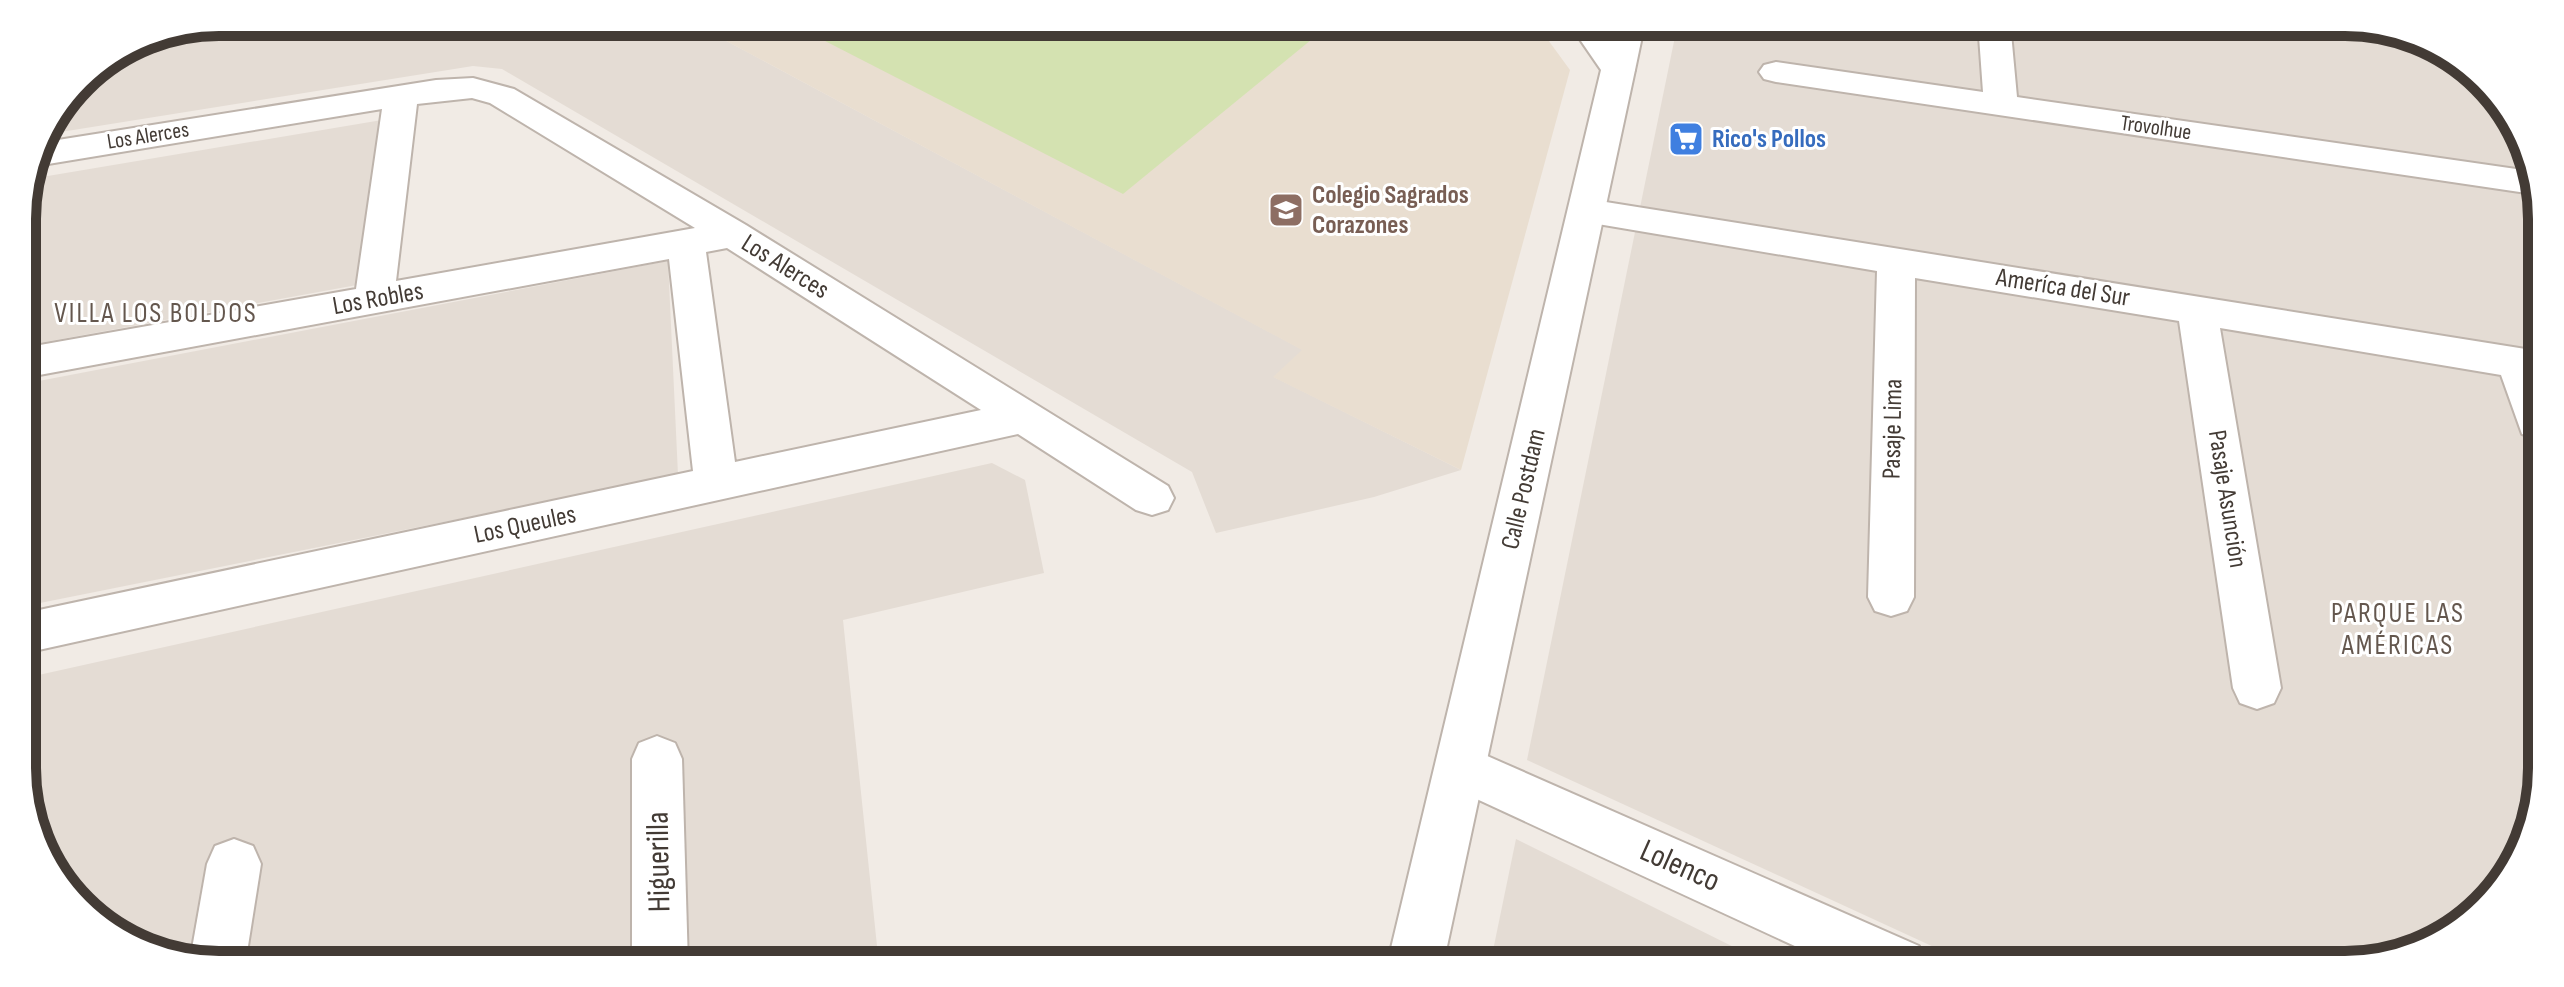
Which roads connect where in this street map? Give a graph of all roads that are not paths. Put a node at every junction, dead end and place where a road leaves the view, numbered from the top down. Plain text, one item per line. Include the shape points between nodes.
1 (1594, 36) edge
2 (1626, 36) edge
3 (1995, 36) edge
4 (1618, 70) junction
5 (1776, 72) dead end
6 (401, 96) junction
7 (2001, 105) junction
8 (49, 153) edge
9 (2524, 182) edge
10 (1587, 211) junction
11 (733, 234) junction
12 (686, 243) junction
13 (1896, 261) junction
14 (374, 300) junction
15 (2197, 310) junction
16 (36, 361) edge
17 (2528, 364) edge
18 (1024, 417) junction
19 (716, 484) junction
20 (1152, 498) dead end
21 (1891, 597) dead end
22 (36, 631) edge
23 (2257, 688) dead end
24 (657, 759) dead end
25 (1460, 767) junction
26 (234, 864) dead end
27 (219, 951) edge
28 (660, 951) edge
29 (1418, 951) edge
30 (1868, 951) edge

1 - 4 street
2 - 4 street, Calle Postdam
3 - 7 street
4 - 10 street, Calle Postdam
5 - 7 street, Trovolhue
6 - 8 street, Los Alerces
6 - 11 street, Los Alerces via 455,88 502,96
6 - 14 street
7 - 9 street, Trovolhue
10 - 13 street, Ameríca del Sur
10 - 25 street, Calle Postdam
11 - 12 street, Los Robles
11 - 18 street, Los Alerces
12 - 14 street, Los Robles
12 - 19 street
13 - 15 street, Ameríca del Sur
13 - 21 street, Pasaje Lima
14 - 16 street, Los Robles
15 - 17 street, Ameríca del Sur
15 - 23 street, Pasaje Asunción
18 - 19 street, Los Queules
18 - 20 street, Los Alerces
19 - 22 street, Los Queules
24 - 28 street, Higuerilla
25 - 29 street, Calle Postdam
25 - 30 street, Lolenco
26 - 27 street

